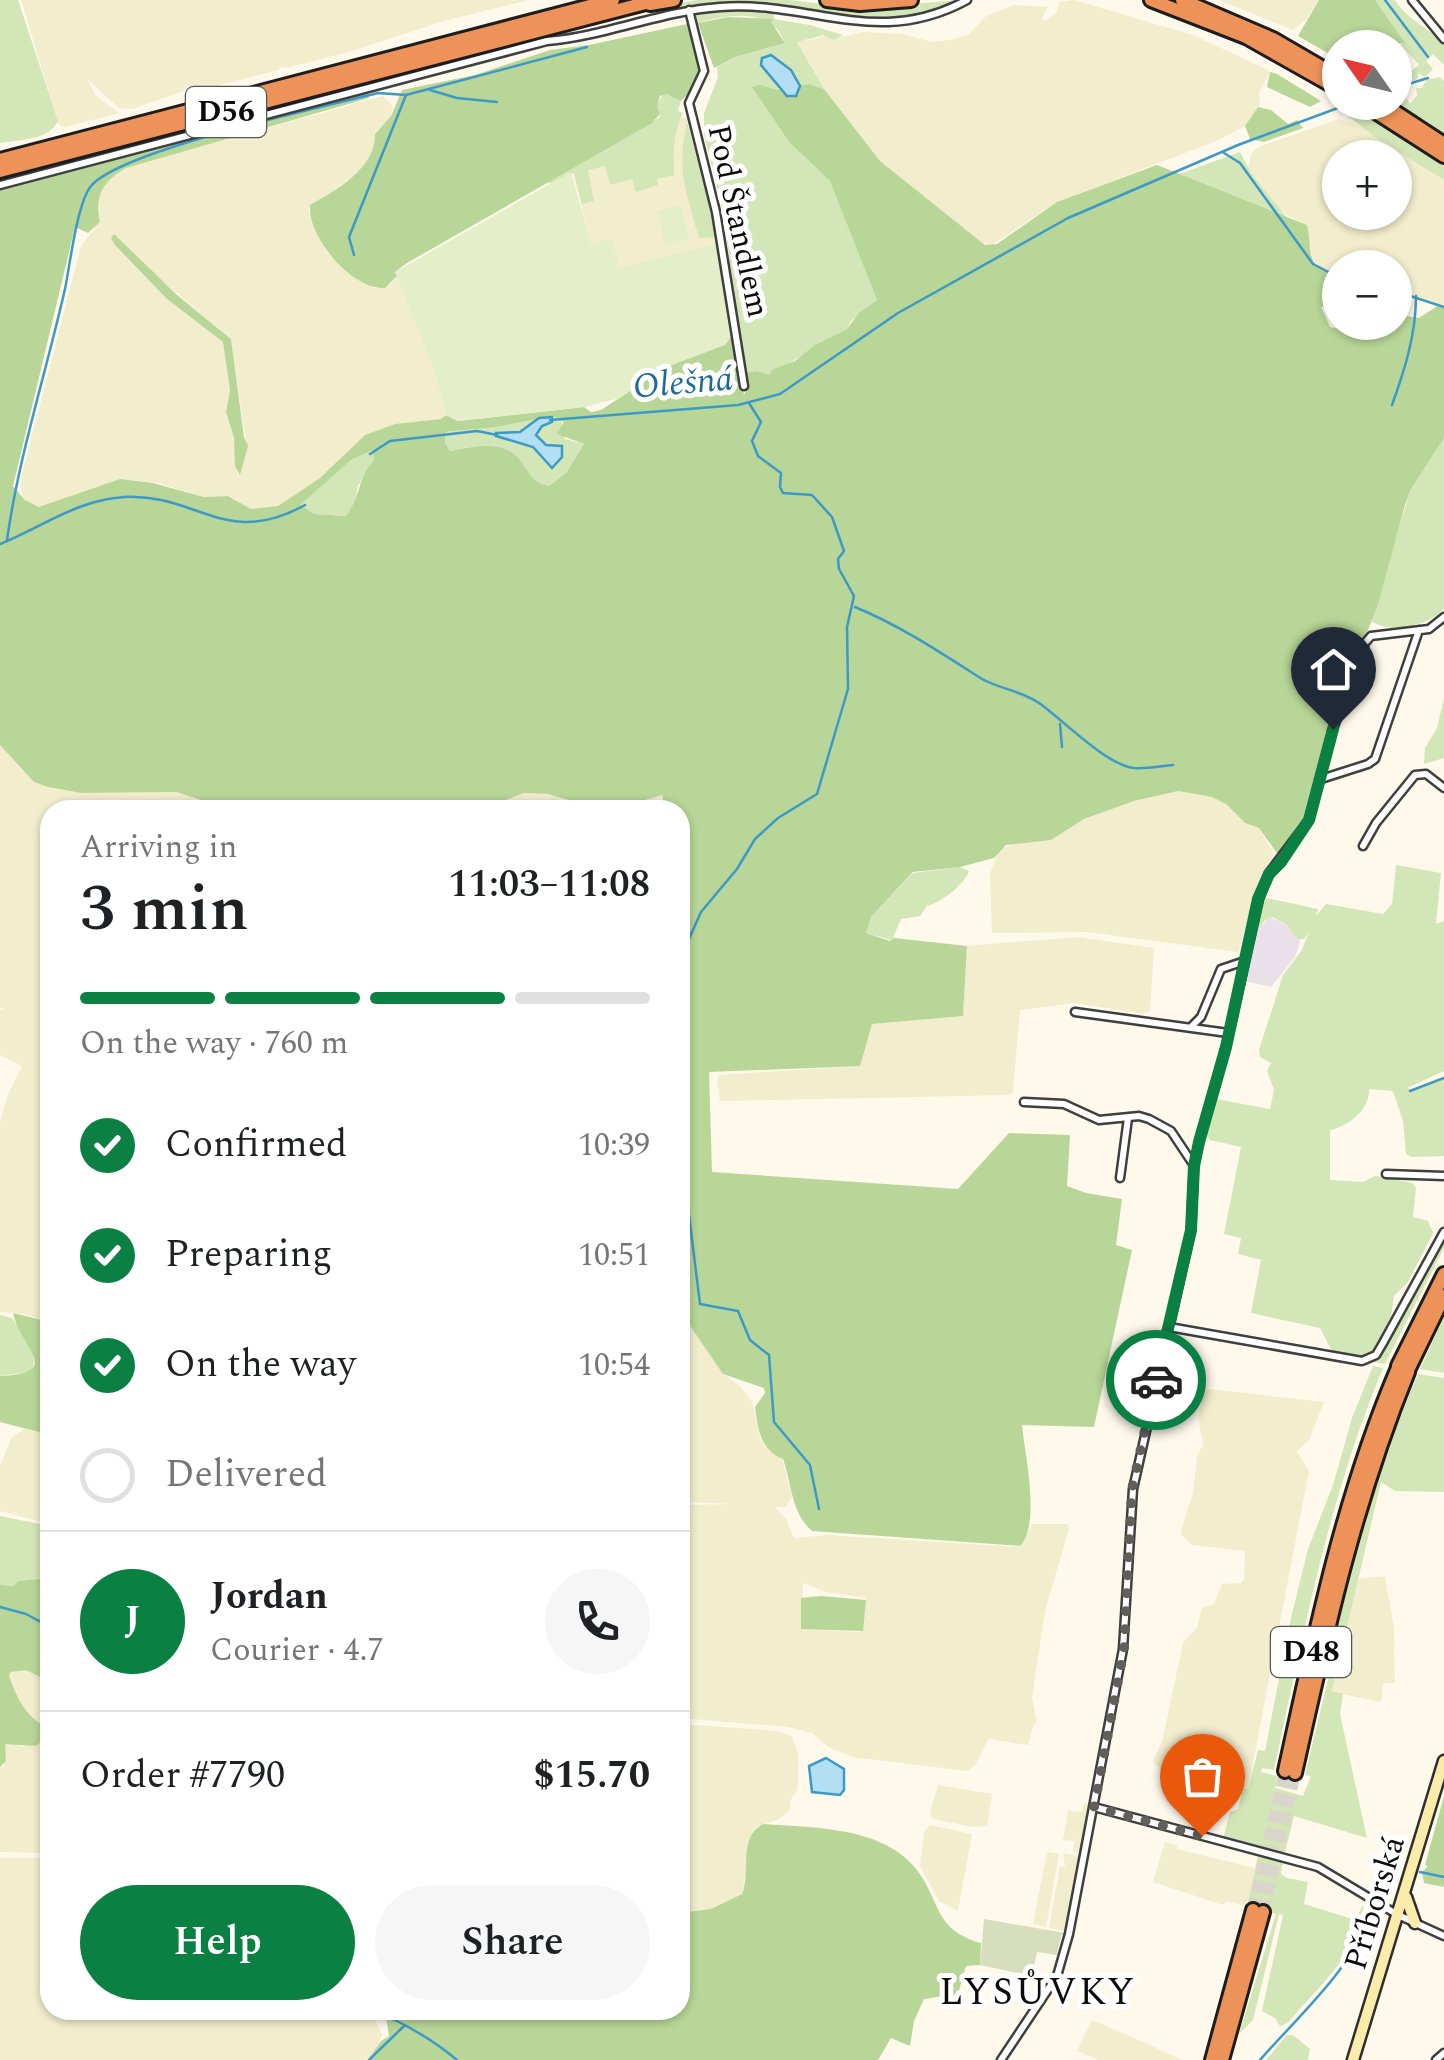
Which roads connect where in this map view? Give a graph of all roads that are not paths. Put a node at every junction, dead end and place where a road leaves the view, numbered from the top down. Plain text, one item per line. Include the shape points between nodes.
1 (657, 0) edge
2 (674, 0) edge
3 (827, 0) edge
4 (910, 0) edge
5 (967, 0) edge
6 (1151, 0) edge
7 (1182, 0) edge
8 (1412, 0) edge
9 (618, 4) edge
10 (690, 10) junction
11 (1444, 39) edge
12 (1322, 68) edge
13 (1322, 80) edge
14 (1388, 120) edge
15 (1407, 120) edge
16 (1444, 144) edge
17 (1444, 156) edge
18 (0, 160) edge
19 (0, 171) edge
20 (0, 185) edge
21 (744, 386) dead end
22 (1444, 617) edge
23 (1419, 630) junction
24 (1320, 779) junction
25 (1444, 788) edge
26 (1363, 846) dead end
27 (1242, 962) junction
28 (1076, 1012) dead end
29 (1190, 1027) junction
30 (1228, 1033) junction
31 (1024, 1102) dead end
32 (1128, 1118) junction
33 (1194, 1166) junction
34 (1386, 1174) dead end
35 (1444, 1176) edge
36 (1120, 1178) dead end
37 (1444, 1232) edge
38 (1444, 1274) edge
39 (1444, 1296) edge
40 (1169, 1326) junction
41 (1403, 1369) junction
42 (1444, 1760) edge
43 (1290, 1772) tunnel mouth
44 (1094, 1807) junction
45 (1405, 1891) junction
46 (1398, 1915) junction
47 (1415, 1923) junction
48 (1444, 1936) edge
49 (1444, 2053) edge
50 (1001, 2060) edge
51 (1212, 2060) edge
52 (1222, 2060) edge
53 (1353, 2060) edge
54 (1436, 2060) edge

1 - 9 highway, D56
2 - 9 highway
3 - 4 highway
5 - 10 street via 890,24 755,7
6 - 13 highway via 1246,37
7 - 12 highway
8 - 11 street
9 - 18 highway, D56
9 - 19 highway, D56
10 - 20 street via 547,41
10 - 21 street, Pod Štandlem via 704,71 689,103 716,212
14 - 17 highway
15 - 16 highway
22 - 23 street
23 - 24 street via 1376,758
23 - 24 street via 1371,636 1365,643
24 - 27 street via 1309,820 1258,899
25 - 26 street via 1426,774 1415,775
27 - 29 street via 1221,969 1202,1017
27 - 30 street
28 - 29 street
29 - 30 street
30 - 33 street
31 - 32 street via 1064,1104 1099,1120
32 - 33 street via 1149,1119 1170,1131
32 - 36 street
33 - 40 street via 1191,1230
34 - 35 street
37 - 40 street via 1376,1355 1362,1362
38 - 41 highway, D48
39 - 41 highway, D48
40 - 44 street via 1132,1489 1124,1649
41 - 43 highway, D48 via 1354,1481
42 - 45 main road, Příborská
44 - 46 street via 1318,1867
44 - 50 street via 1057,1976
45 - 46 main road, Příborská
45 - 47 main road
46 - 47 street
46 - 53 main road, Příborská
47 - 48 street
49 - 54 street
51 - 52 highway via 1258,1911

